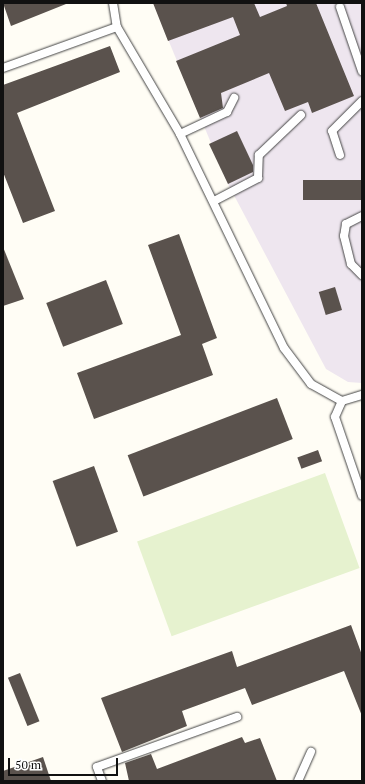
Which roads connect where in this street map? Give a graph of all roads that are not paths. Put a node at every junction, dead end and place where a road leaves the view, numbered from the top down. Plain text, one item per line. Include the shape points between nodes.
1 (113, 3) edge
2 (340, 7) dead end
3 (117, 27) junction
4 (3, 68) edge
5 (362, 71) edge
6 (234, 98) dead end
7 (362, 101) edge
8 (301, 115) dead end
9 (180, 134) junction
10 (340, 155) dead end
11 (214, 201) junction
12 (362, 216) edge
13 (362, 275) edge
14 (362, 395) edge
15 (342, 401) junction
16 (362, 496) edge
17 (237, 718) dead end
18 (311, 752) dead end
19 (102, 781) edge
20 (298, 781) edge

1 - 3 lane
2 - 5 lane
3 - 4 lane
3 - 9 lane
6 - 9 lane via 227,112
7 - 10 lane via 332,131
8 - 11 lane via 259,155 258,178
9 - 11 lane
11 - 15 lane via 284,348 311,384
12 - 13 lane via 346,224 344,236 351,264
14 - 15 lane
15 - 16 lane via 335,417
17 - 19 lane via 97,767
18 - 20 lane

